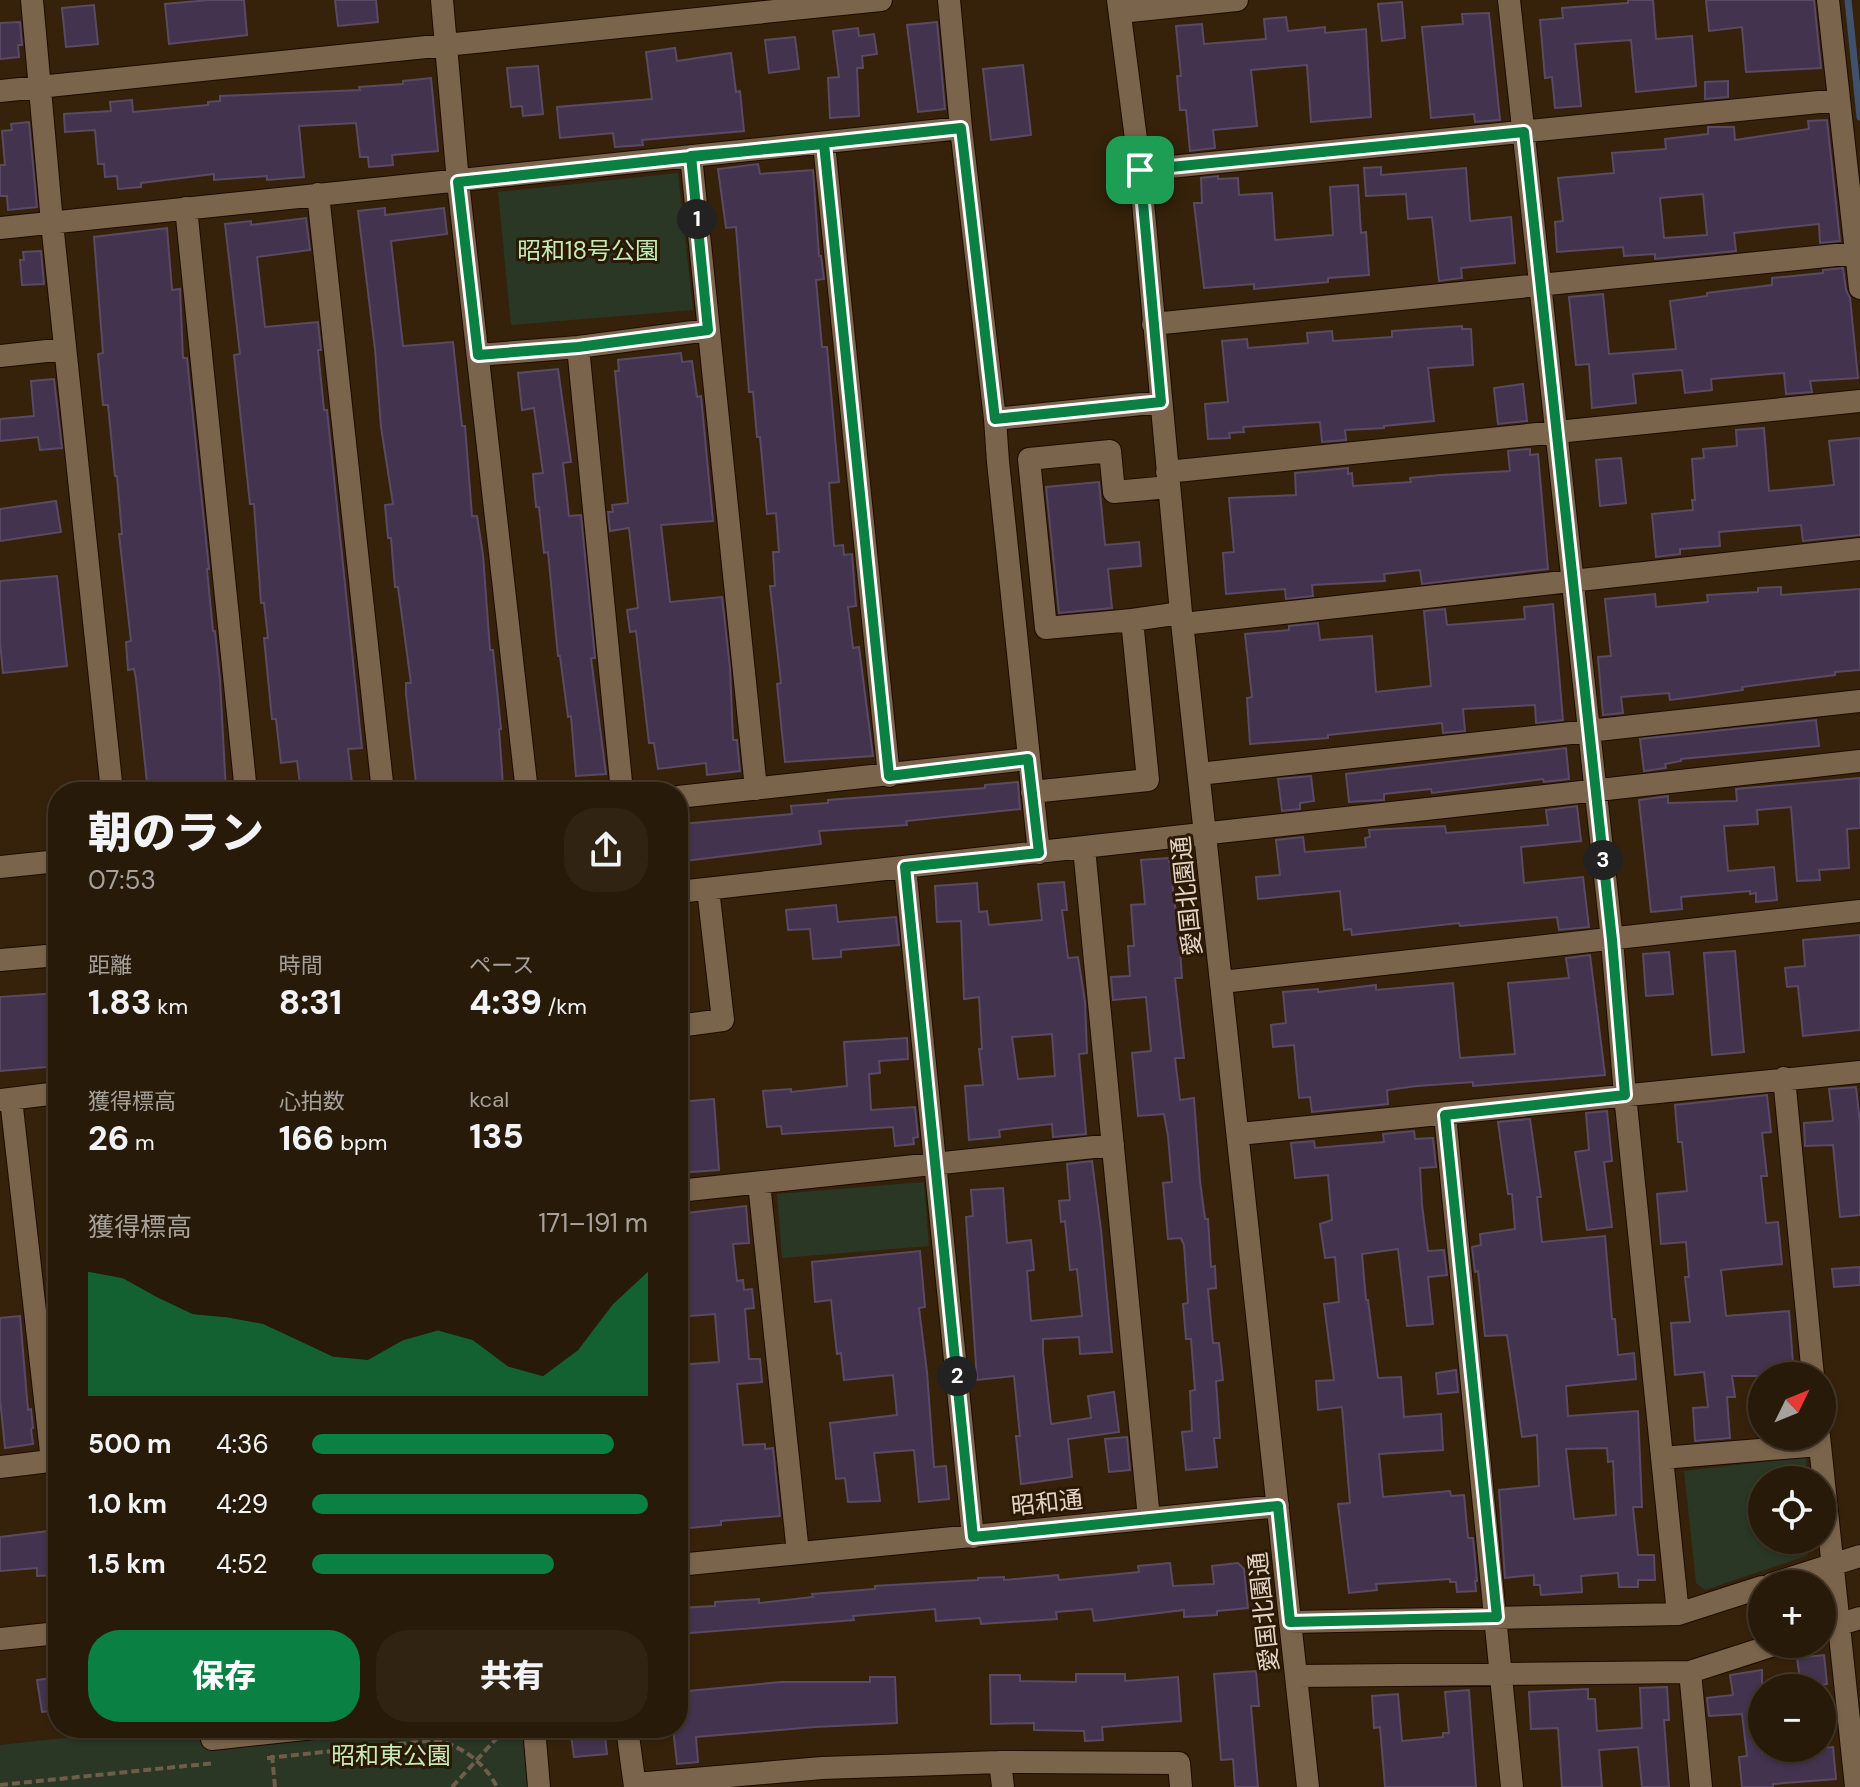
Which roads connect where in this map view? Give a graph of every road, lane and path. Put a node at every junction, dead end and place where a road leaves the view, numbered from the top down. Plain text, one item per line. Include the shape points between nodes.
1 (32, 0) edge
2 (442, 0) edge
3 (881, 0) edge
4 (949, 0) edge
5 (1237, 0) edge
6 (1509, 0) edge
7 (1828, 0) edge
8 (1119, 6) edge
9 (445, 46) junction
10 (39, 87) junction
11 (0, 91) edge
12 (1839, 100) junction
13 (961, 128) junction
14 (1524, 132) junction
15 (824, 144) junction
16 (691, 156) junction
17 (1140, 170) junction
18 (458, 182) junction
19 (318, 194) junction
20 (186, 208) junction
21 (52, 223) junction
22 (0, 228) edge
23 (1856, 253) junction
24 (1539, 284) junction
25 (1860, 288) edge
26 (1153, 324) junction
27 (708, 330) junction
28 (578, 347) junction
29 (65, 349) junction
30 (478, 355) junction
31 (0, 356) edge
32 (1860, 401) edge
33 (1161, 402) junction
34 (995, 419) junction
35 (1556, 434) junction
36 (1029, 459) junction
37 (998, 462) junction
38 (1168, 480) junction
39 (1860, 549) edge
40 (1572, 583) junction
41 (1182, 619) junction
42 (1132, 620) junction
43 (1046, 628) junction
44 (1015, 631) junction
45 (1860, 701) edge
46 (1589, 732) junction
47 (1028, 759) junction
48 (1860, 761) edge
49 (1199, 774) junction
50 (889, 776) junction
51 (111, 782) edge
52 (245, 782) edge
53 (382, 782) edge
54 (526, 782) edge
55 (621, 782) edge
56 (756, 789) junction
57 (1595, 790) junction
58 (1032, 792) junction
59 (688, 796) edge
60 (1207, 832) junction
61 (1084, 848) junction
62 (1039, 853) junction
63 (48, 862) edge
64 (0, 867) edge
65 (905, 867) junction
66 (708, 889) junction
67 (688, 891) edge
68 (1860, 911) edge
69 (1612, 940) junction
70 (48, 956) edge
71 (0, 960) edge
72 (1222, 982) junction
73 (688, 1025) edge
74 (1860, 1072) edge
75 (1784, 1078) junction
76 (48, 1094) edge
77 (1625, 1095) junction
78 (6, 1099) edge
79 (1445, 1115) junction
80 (1239, 1134) junction
81 (1113, 1145) junction
82 (935, 1164) junction
83 (759, 1183) junction
84 (688, 1190) edge
85 (1812, 1362) edge
86 (48, 1409) edge
87 (1748, 1449) edge
88 (1820, 1450) edge
89 (1662, 1458) junction
90 (48, 1462) edge
91 (0, 1467) edge
92 (1278, 1506) junction
93 (1149, 1519) junction
94 (973, 1537) junction
95 (798, 1553) junction
96 (1860, 1556) edge
97 (688, 1564) edge
98 (1832, 1565) junction
99 (1816, 1570) edge
100 (1748, 1592) edge
101 (1678, 1614) junction
102 (1497, 1617) junction
103 (1290, 1622) junction
104 (1840, 1624) edge
105 (48, 1634) edge
106 (0, 1639) edge
107 (1748, 1653) edge
108 (1690, 1672) junction
109 (1500, 1674) junction
110 (1297, 1676) junction
111 (271, 1738) edge
112 (497, 1738) edge
113 (535, 1738) edge
114 (628, 1738) edge
115 (272, 1757) junction
116 (257, 1759) dead end
117 (477, 1760) junction
118 (227, 1762) dead end
119 (1000, 1762) junction
120 (823, 1777) edge
121 (0, 1785) edge
122 (635, 1786) edge
123 (275, 1787) edge
124 (452, 1787) edge
125 (497, 1787) edge
126 (539, 1787) edge
127 (1003, 1787) edge
128 (1181, 1787) edge
129 (1308, 1787) edge
130 (1512, 1787) edge
131 (1701, 1787) edge
132 (1856, 1787) edge

1 - 10 street
2 - 9 street
3 - 9 street
4 - 13 street
5 - 8 street
6 - 14 street
7 - 12 street
8 - 17 street, 愛国北園通
9 - 10 street
9 - 18 street
10 - 11 street
10 - 21 street
12 - 14 street
12 - 23 street
13 - 15 street
13 - 34 street
14 - 17 street
14 - 24 street
15 - 16 street
15 - 50 street
16 - 18 street
16 - 27 street
17 - 26 street, 愛国北園通
18 - 19 street
18 - 30 street
19 - 20 street
19 - 53 street
20 - 21 street
20 - 52 street
21 - 22 street
21 - 29 street
23 - 24 street
23 - 25 street
24 - 26 street
24 - 35 street
26 - 33 street, 愛国北園通
27 - 28 street
27 - 56 street
28 - 30 street
28 - 55 street
29 - 31 street
29 - 51 street
30 - 54 street
32 - 35 street
33 - 34 street
33 - 38 street, 愛国北園通
34 - 37 street
35 - 38 street
35 - 40 street
36 - 37 street
36 - 38 street via 1110,451 1114,492
36 - 43 street
37 - 44 street
38 - 41 street, 愛国北園通
39 - 40 street
40 - 41 street
40 - 46 street
41 - 42 street
41 - 49 street, 愛国北園通
42 - 43 street
42 - 58 street via 1148,780
43 - 44 street
44 - 47 street
45 - 46 street
46 - 49 street
46 - 57 street
47 - 50 street
47 - 58 street
48 - 57 street
49 - 60 street, 愛国北園通
50 - 56 street
56 - 59 street
57 - 60 street
57 - 69 street
58 - 62 street
60 - 61 street
60 - 72 street, 愛国北園通
61 - 62 street
61 - 81 street
62 - 65 street
63 - 64 street
65 - 66 street
65 - 82 street
66 - 67 street
66 - 73 street via 723,1020
68 - 69 street
69 - 72 street
69 - 77 street
70 - 71 street
72 - 80 street, 愛国北園通
74 - 75 street
75 - 77 street
75 - 85 street
76 - 78 street
77 - 79 street
77 - 89 street
78 - 86 street
79 - 80 street
79 - 102 street
80 - 92 street, 愛国北園通
81 - 82 street
81 - 93 street
82 - 83 street
82 - 94 street
83 - 84 street
83 - 95 street
87 - 89 street
88 - 98 street
89 - 101 street
90 - 91 street
92 - 93 street, 昭和通
92 - 103 street, 愛国北園通
93 - 94 street, 昭和通
94 - 95 street, 昭和通
95 - 97 street, 昭和通
96 - 98 street
98 - 99 street
98 - 104 street
100 - 101 street
101 - 102 street
102 - 103 street
102 - 109 street
103 - 110 street, 愛国北園通
104 - 132 street
105 - 106 street
107 - 108 street
108 - 109 street
108 - 131 street
109 - 110 street
109 - 130 street
110 - 129 street, 愛国北園通
111 - 115 path
112 - 117 path
113 - 126 street
114 - 122 street
115 - 116 path
115 - 117 path via 437,1740 456,1745
115 - 123 path
117 - 124 path
117 - 125 path
118 - 121 path
119 - 120 street
119 - 127 street
119 - 128 street via 1179,1763
120 - 122 street

